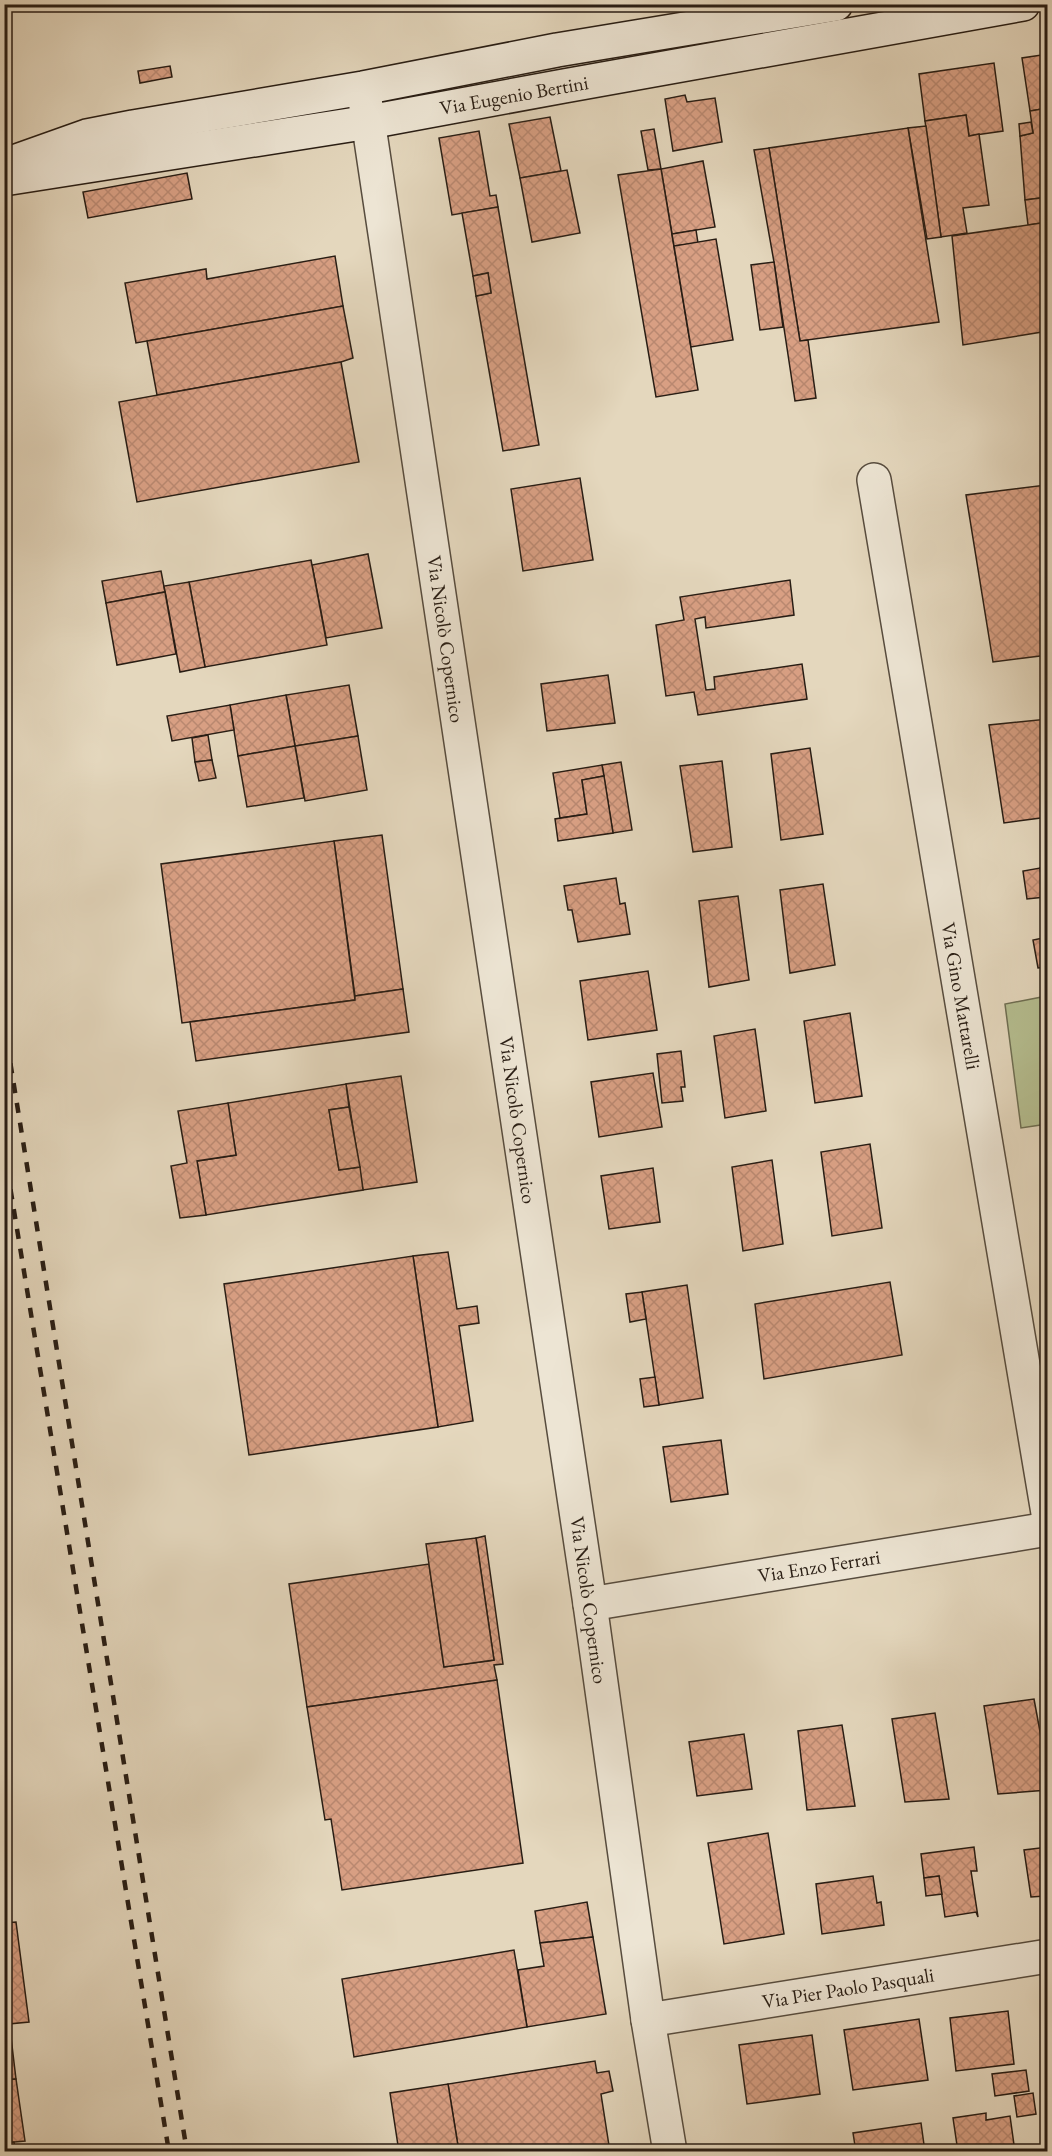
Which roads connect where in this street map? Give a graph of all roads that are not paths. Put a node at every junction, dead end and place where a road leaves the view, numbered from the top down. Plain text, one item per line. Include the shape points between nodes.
1 (836, 4) edge
2 (1023, 4) edge
3 (363, 88) junction
4 (369, 122) junction
5 (4, 166) edge
6 (4, 179) edge
7 (874, 480) dead end
8 (1047, 1513) edge
9 (1047, 1529) edge
10 (590, 1604) junction
11 (1047, 1956) edge
12 (648, 2020) junction
13 (670, 2151) edge

1 - 3 street, Via Eugenio Bertini via 557,50
2 - 4 street, Via Eugenio Bertini
3 - 4 street, Via Nicolò Copernico
3 - 5 street, Via Eugenio Bertini via 87,136
4 - 6 street, Via Eugenio Bertini
4 - 10 street, Via Nicolò Copernico
7 - 8 street, Via Gino Mattarelli
9 - 10 street, Via Enzo Ferrari
10 - 12 street, Via Nicolò Copernico
11 - 12 street, Via Pier Paolo Pasquali
12 - 13 street, Via Nicolò Copernico

